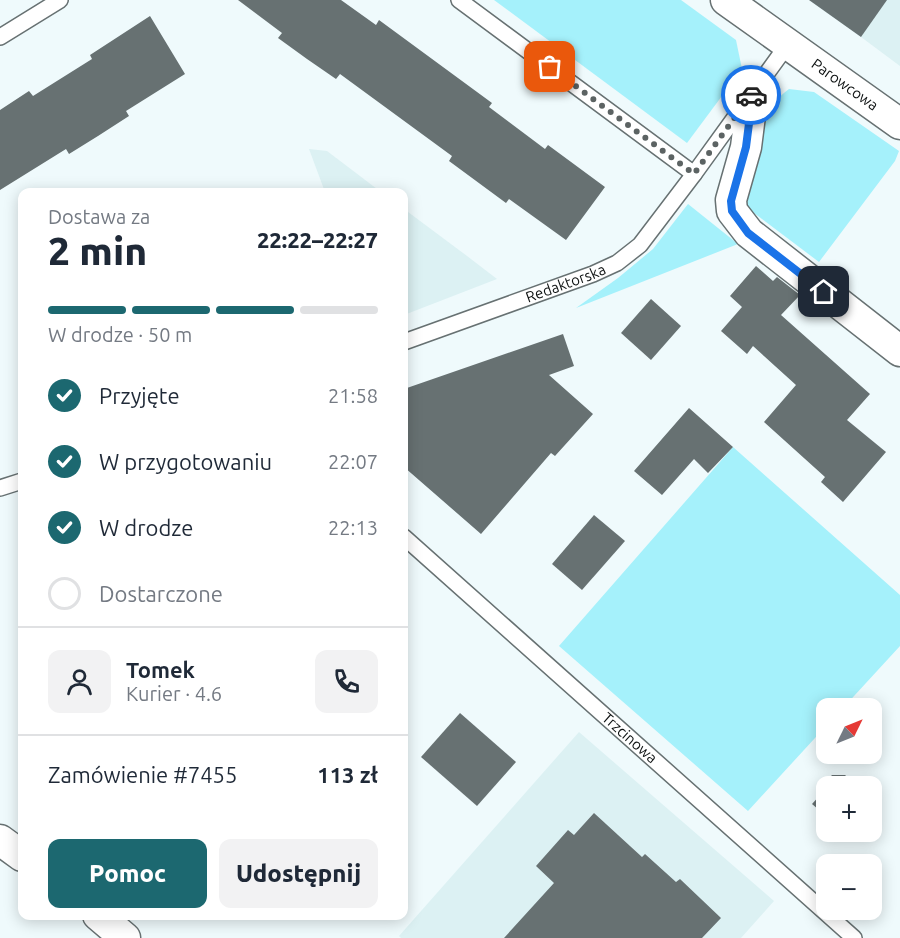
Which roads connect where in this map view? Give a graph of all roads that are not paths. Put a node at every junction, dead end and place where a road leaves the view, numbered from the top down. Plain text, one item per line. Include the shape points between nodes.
1 (60, 0) edge
2 (459, 0) edge
3 (726, 0) edge
4 (0, 37) edge
5 (788, 44) junction
6 (753, 92) junction
7 (900, 122) edge
8 (694, 174) junction
9 (408, 341) edge
10 (900, 351) edge
11 (18, 482) edge
12 (0, 488) edge
13 (408, 541) edge
14 (0, 840) edge
15 (18, 853) edge
16 (104, 920) edge
17 (125, 938) edge
18 (854, 938) edge

1 - 4 lane
2 - 8 lane
3 - 5 street, Parowcowa
5 - 6 lane
5 - 7 street, Parowcowa
6 - 8 lane
6 - 10 street via 732,211 748,233
8 - 9 lane, Redaktorska via 640,245 617,263
11 - 12 lane
13 - 18 lane, Trzcinowa
14 - 15 street
16 - 17 street

